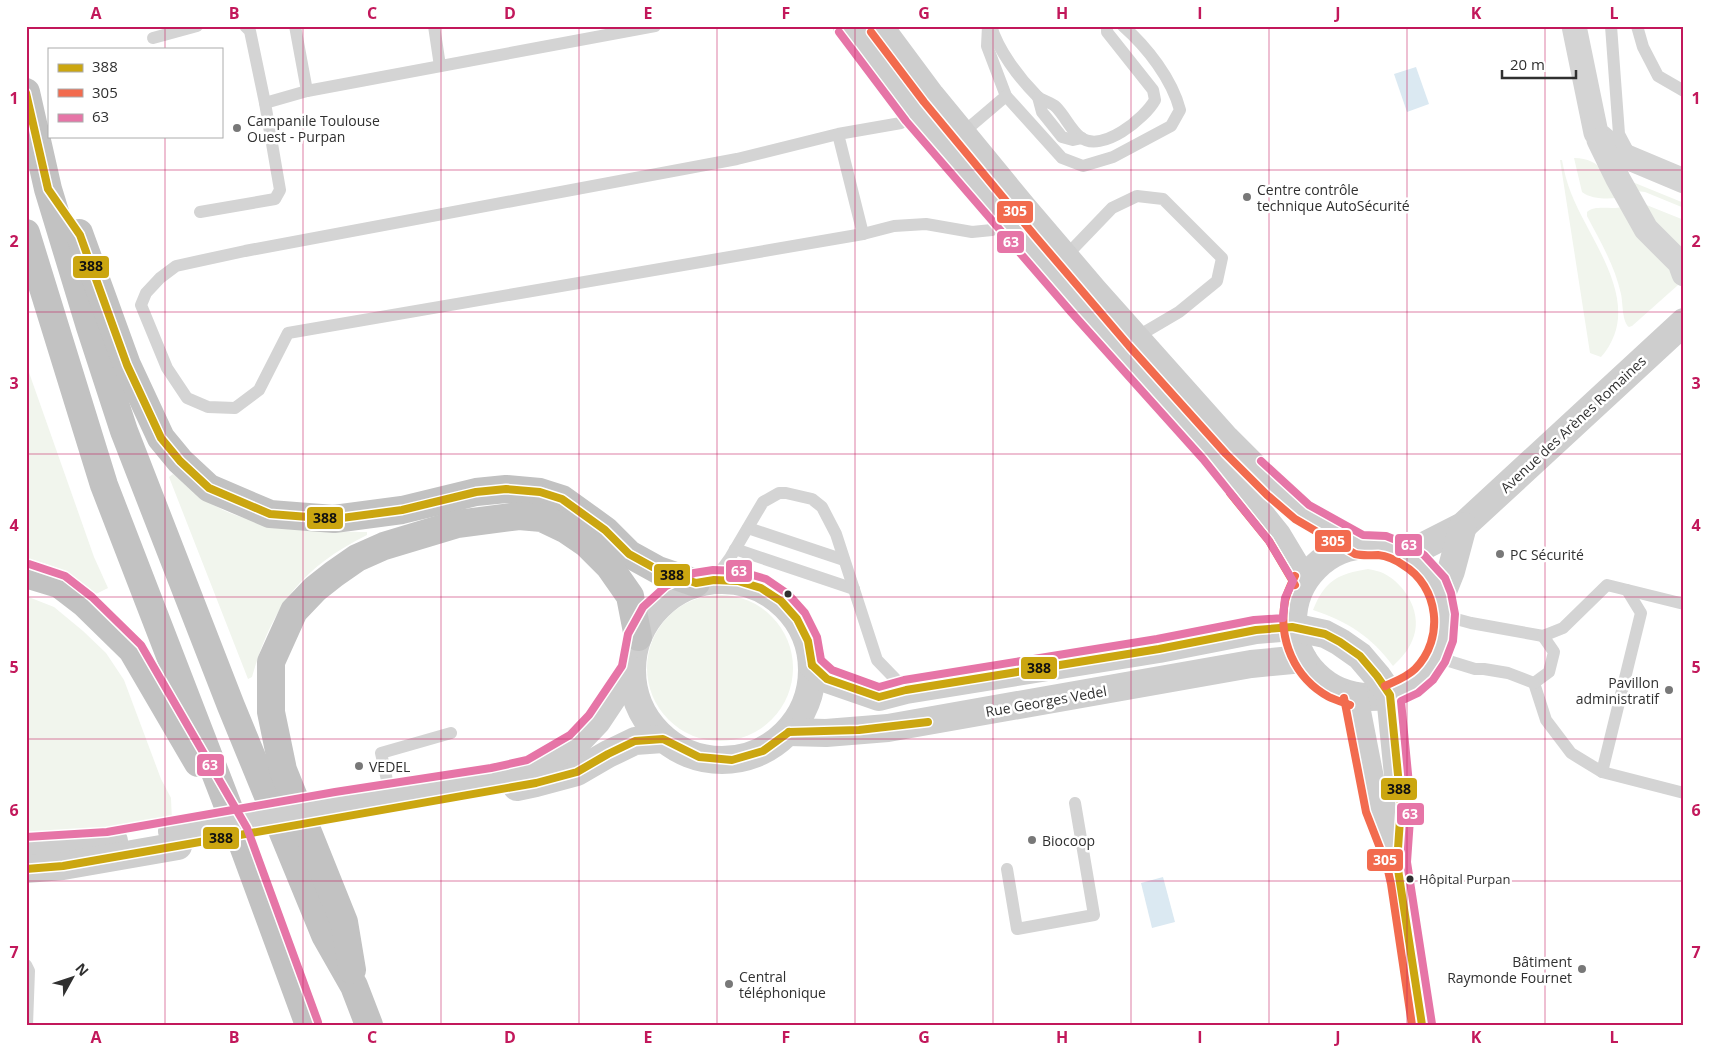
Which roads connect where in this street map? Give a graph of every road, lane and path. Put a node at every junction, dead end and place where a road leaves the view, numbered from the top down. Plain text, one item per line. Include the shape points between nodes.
1 (197, 26) edge
2 (245, 26) edge
3 (295, 26) edge
4 (434, 26) edge
5 (655, 26) edge
6 (879, 26) edge
7 (990, 26) edge
8 (1107, 26) edge
9 (1123, 26) edge
10 (1574, 26) edge
11 (1611, 26) edge
12 (1637, 26) edge
13 (845, 27) edge
14 (153, 38) dead end
15 (440, 66) junction
16 (308, 91) junction
17 (1684, 91) edge
18 (26, 92) edge
19 (1006, 96) junction
20 (265, 103) junction
21 (914, 114) junction
22 (1596, 133) junction
23 (838, 134) junction
24 (953, 141) junction
25 (1641, 163) junction
26 (1684, 181) edge
27 (48, 189) junction
28 (200, 212) dead end
29 (1005, 219) junction
30 (26, 233) edge
31 (863, 234) junction
32 (1065, 257) junction
33 (1684, 274) edge
34 (1684, 322) edge
35 (1137, 339) junction
36 (1463, 526) junction
37 (748, 528) junction
38 (1360, 545) junction
39 (733, 554) junction
40 (1406, 554) junction
41 (844, 560) junction
42 (26, 574) edge
43 (1304, 580) junction
44 (705, 581) junction
45 (854, 589) junction
46 (1626, 590) junction
47 (1684, 604) edge
48 (1443, 606) junction
49 (1292, 627) junction
50 (1543, 636) junction
51 (638, 637) junction
52 (1436, 657) junction
53 (1303, 660) junction
54 (812, 665) junction
55 (632, 670) junction
56 (1534, 683) junction
57 (906, 690) junction
58 (1390, 694) junction
59 (1354, 696) junction
60 (789, 732) junction
61 (451, 733) dead end
62 (664, 739) junction
63 (1602, 772) junction
64 (1684, 792) edge
65 (390, 794) junction
66 (1076, 803) dead end
67 (339, 809) junction
68 (238, 832) junction
69 (175, 839) junction
70 (26, 847) edge
71 (1397, 863) junction
72 (26, 869) edge
73 (1007, 869) dead end
74 (26, 965) edge
75 (354, 986) junction
76 (27, 1025) edge
77 (309, 1025) edge
78 (368, 1025) edge
79 (1422, 1025) edge

1 - 14 lane
2 - 20 lane via 250,31
3 - 16 lane
4 - 15 lane
5 - 15 lane
6 - 24 main road via 910,69
7 - 8 lane via 1002,53 1038,97 1042,112 1062,138 1094,142 1111,138 1126,129 1151,108 1155,100 1153,90 1107,32
7 - 19 lane via 987,46
9 - 19 lane via 1146,48 1176,96 1180,110 1171,126 1113,158 1083,166 1062,158
10 - 22 street
11 - 25 lane via 1619,134 1626,149
12 - 17 lane via 1643,47 1658,76
13 - 21 main road
15 - 16 lane
16 - 20 lane
18 - 27 highway
19 - 24 lane
20 - 28 lane via 280,190 275,199
21 - 23 lane via 901,123
21 - 24 main road
22 - 25 street via 1622,155
22 - 33 street via 1646,229 1680,263
23 - 31 lane
23 - 31 lane via 737,159 176,266 146,293 142,305 167,368 187,398 208,408 235,408 259,390 288,332
24 - 29 main road
24 - 32 main road
25 - 26 street
27 - 44 highway via 80,235 127,366 161,438 209,488 270,514 334,519 402,510 476,492 506,489 540,492 569,504 605,530 629,554 658,570
27 - 75 highway via 124,431 321,926
29 - 31 lane via 992,230 972,232 926,224 894,226
29 - 43 main road via 1211,453 1277,536
30 - 68 highway via 104,485
32 - 35 main road
32 - 35 lane via 1112,208 1137,196 1162,199 1222,258 1216,281 1179,312
34 - 36 main road, Avenue des Arènes Romaines
35 - 38 main road via 1226,439 1294,506
36 - 40 main road, Avenue des Arènes Romaines
36 - 48 main road
37 - 39 lane
37 - 41 lane
37 - 41 lane via 763,502 779,493 812,499 822,507 836,534
38 - 40 main road via 1384,546
38 - 43 main road via 1338,551 1317,565
39 - 44 lane
39 - 45 lane via 759,557
40 - 48 main road via 1418,562 1436,583
41 - 45 lane
42 - 68 highway via 59,584 85,604 132,650
43 - 49 main road via 1295,600
44 - 51 main road via 671,595 651,613
44 - 54 main road via 738,581 761,588 781,601 797,620 808,641
45 - 57 lane via 877,660
46 - 47 lane
46 - 50 lane via 1607,584 1562,628
46 - 63 lane via 1641,613
48 - 50 lane via 1471,623
48 - 52 main road via 1444,637
49 - 53 main road
49 - 57 main road via 1256,630
49 - 58 main road via 1325,634 1340,642 1360,656
50 - 56 lane via 1554,652 1549,672
51 - 55 main road
51 - 75 highway via 630,596 609,566 587,544 565,529 542,518 526,516 457,524 384,546 334,574 294,611 271,662 271,712 283,770 344,922
52 - 56 lane via 1475,669 1508,673
52 - 58 main road via 1412,685
53 - 59 main road via 1316,676 1334,689
53 - 60 main road, Rue Georges Vedel via 1251,664 888,728
54 - 57 main road via 827,679 879,697
54 - 60 main road via 811,691
55 - 62 main road via 636,698 649,724
55 - 65 main road via 597,721 576,743 531,769
56 - 63 lane via 1546,720 1571,753
58 - 59 main road
58 - 71 main road via 1401,805
59 - 71 main road via 1376,809
60 - 62 main road via 763,751 732,760 699,757
61 - 65 lane via 381,754
62 - 67 main road via 635,741 578,772 536,783
63 - 64 lane
65 - 67 main road
66 - 73 lane via 1094,915 1017,928
67 - 69 main road, bridge
68 - 77 highway
69 - 70 main road
69 - 72 main road via 64,866
71 - 79 main road
74 - 76 lane via 29,971
75 - 78 highway

